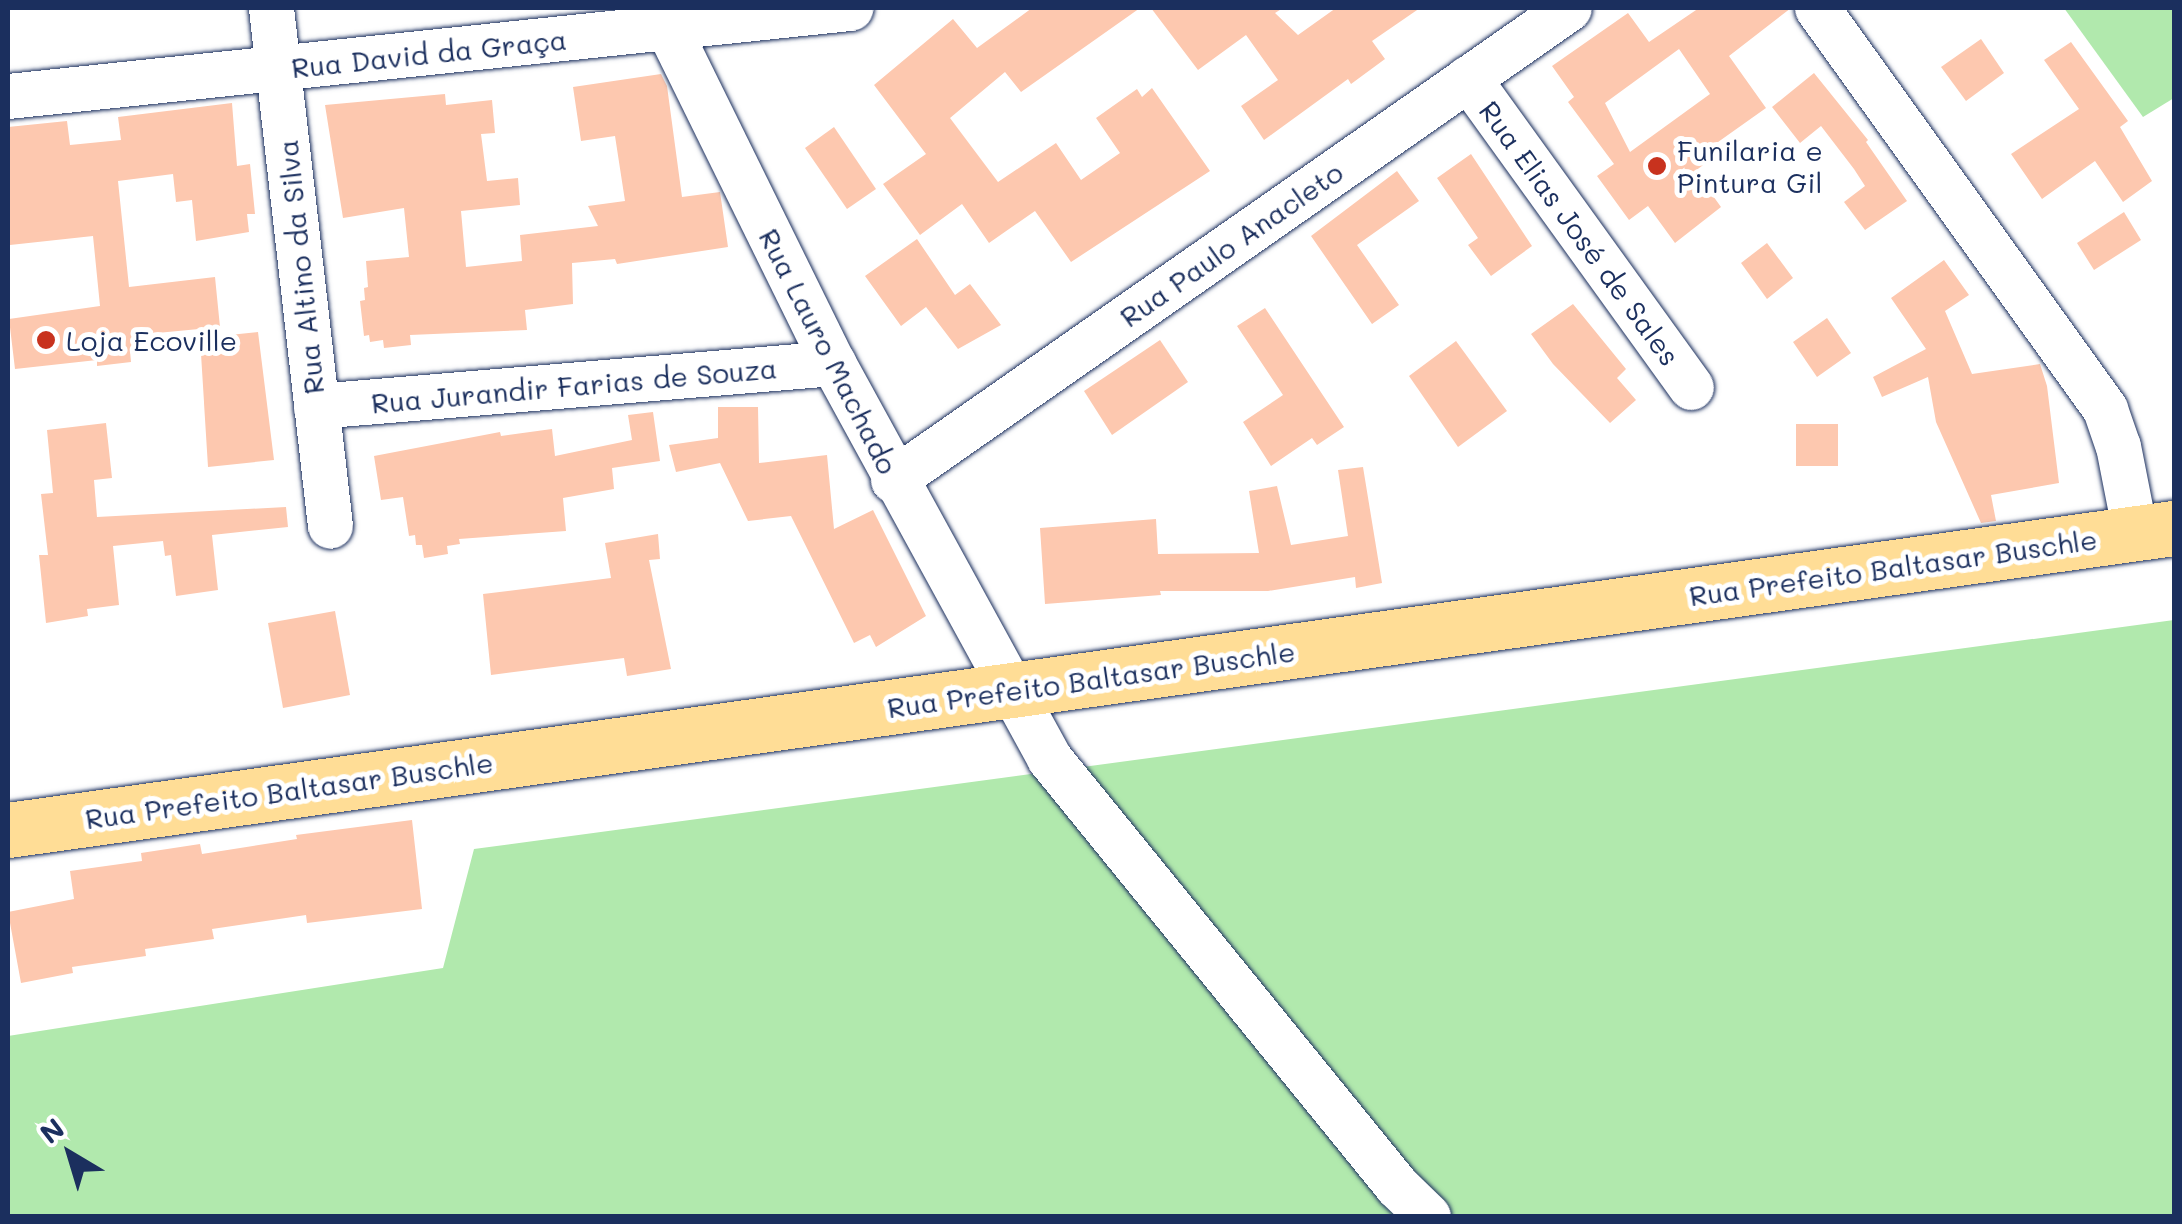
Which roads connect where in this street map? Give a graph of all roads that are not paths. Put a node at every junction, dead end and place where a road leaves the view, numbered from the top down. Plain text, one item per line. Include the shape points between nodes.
1 (271, 8) edge
2 (850, 8) edge
3 (1570, 8) edge
4 (1817, 8) edge
5 (662, 18) edge
6 (278, 68) junction
7 (1468, 78) junction
8 (8, 96) edge
9 (833, 364) junction
10 (1691, 388) dead end
11 (316, 406) junction
12 (893, 480) junction
13 (330, 526) dead end
14 (2155, 531) edge
15 (1008, 690) junction
16 (8, 830) edge
17 (1428, 1216) edge

1 - 6 street, Rua Altino da Silva
2 - 5 street, Rua David da Graça
3 - 7 street, Rua Paulo Anacleto
4 - 14 street via 2098,397
5 - 6 street, Rua David da Graça
5 - 9 street, Rua Lauro Machado
6 - 8 street, Rua David da Graça
6 - 11 street, Rua Altino da Silva
7 - 10 street, Rua Elias José de Sales
7 - 12 street, Rua Paulo Anacleto
9 - 11 street, Rua Jurandir Farias de Souza
9 - 12 street, Rua Lauro Machado
11 - 13 street, Rua Altino da Silva
12 - 15 street, Rua Lauro Machado
14 - 15 main road, Rua Prefeito Baltasar Buschle
15 - 16 main road, Rua Prefeito Baltasar Buschle
15 - 17 street, Rua Lauro Machado via 1083,805

